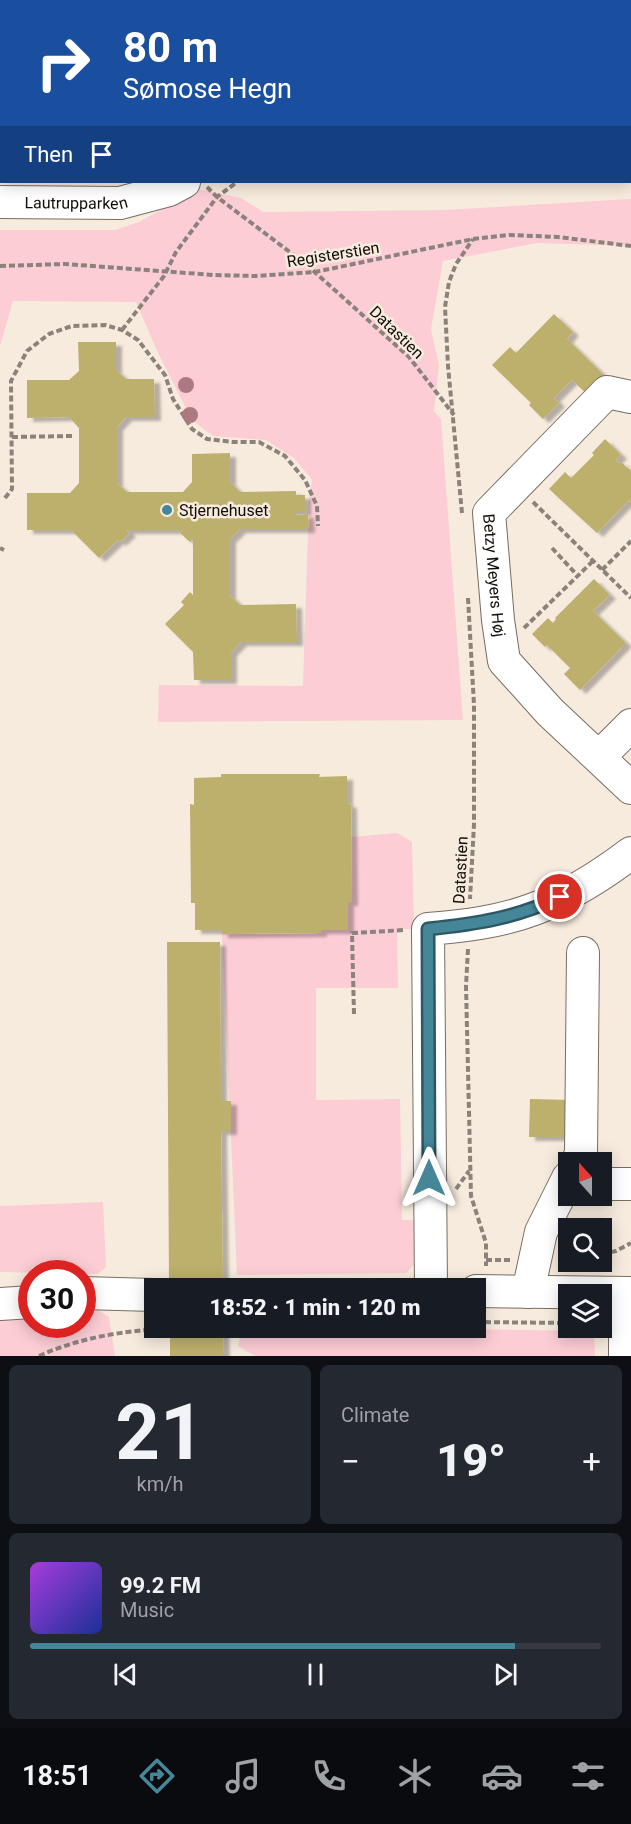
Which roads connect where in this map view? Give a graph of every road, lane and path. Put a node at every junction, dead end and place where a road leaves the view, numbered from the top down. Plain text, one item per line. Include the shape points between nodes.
1 (182, 183) edge
2 (236, 183) edge
3 (217, 197) junction
4 (0, 202) edge
5 (473, 239) junction
6 (631, 246) edge
7 (0, 266) edge
8 (167, 270) junction
9 (315, 272) junction
10 (122, 330) junction
11 (631, 397) edge
12 (454, 416) junction
13 (73, 436) dead end
14 (12, 437) junction
15 (515, 485) junction
16 (5, 498) dead end
17 (462, 522) dead end
18 (318, 526) dead end
19 (631, 541) edge
20 (552, 548) dead end
21 (593, 561) junction
22 (603, 570) junction
23 (578, 576) junction
24 (468, 593) dead end
25 (631, 598) edge
26 (502, 650) junction
27 (631, 725) edge
28 (599, 758) junction
29 (631, 788) edge
30 (631, 853) edge
31 (469, 925) junction
32 (428, 929) junction
33 (583, 953) dead end
34 (354, 1014) dead end
35 (581, 1152) edge
36 (612, 1184) edge
37 (631, 1184) edge
38 (558, 1200) edge
39 (631, 1243) edge
40 (612, 1252) edge
41 (431, 1278) edge
42 (485, 1278) edge
43 (0, 1289) edge
44 (18, 1290) edge
45 (486, 1291) edge
46 (528, 1292) junction
47 (628, 1293) edge
48 (96, 1294) edge
49 (123, 1295) junction
50 (144, 1295) edge
51 (96, 1297) edge
52 (18, 1303) edge
53 (0, 1304) edge
54 (486, 1322) edge
55 (558, 1323) edge
56 (144, 1330) edge
57 (39, 1356) edge
58 (625, 1356) edge

1 - 4 street, Lautrupparken via 120,203
2 - 3 path
3 - 8 path
3 - 9 path, Datastien
5 - 6 path, Registerstien via 528,234
5 - 9 path, Registerstien
5 - 12 path, Datastien via 456,264 446,307
7 - 8 path, Registerstien via 65,264
8 - 9 path, Registerstien via 255,276
8 - 10 path
9 - 12 path, Datastien via 409,357
10 - 14 path via 105,325 72,326 49,334 27,351 11,381
10 - 18 path via 138,340 165,375 173,399 192,429 207,439 259,442 285,456 305,480 317,506
11 - 15 street, Betzy Meyers Høj via 608,392
12 - 17 path, Datastien
13 - 14 path
14 - 16 path via 12,489
15 - 21 path
15 - 26 street, Betzy Meyers Høj via 489,513
19 - 22 path
20 - 23 path
21 - 22 path
21 - 23 path
22 - 25 path
23 - 26 path
24 - 31 path, Datastien via 475,744
26 - 28 street, Betzy Meyers Høj via 504,661
27 - 28 street
28 - 29 street, Betzy Meyers Høj
30 - 31 street via 608,870 534,909
31 - 32 street
31 - 42 path, Datastien via 466,986 471,1196 486,1243
32 - 34 path via 352,933
32 - 41 street
33 - 35 street
36 - 37 street
38 - 46 street via 541,1232
39 - 40 path
43 - 44 street
45 - 46 street
46 - 47 street
47 - 58 street
48 - 49 street
49 - 50 street
49 - 51 street
52 - 53 street
54 - 55 path
56 - 57 path via 98,1336

